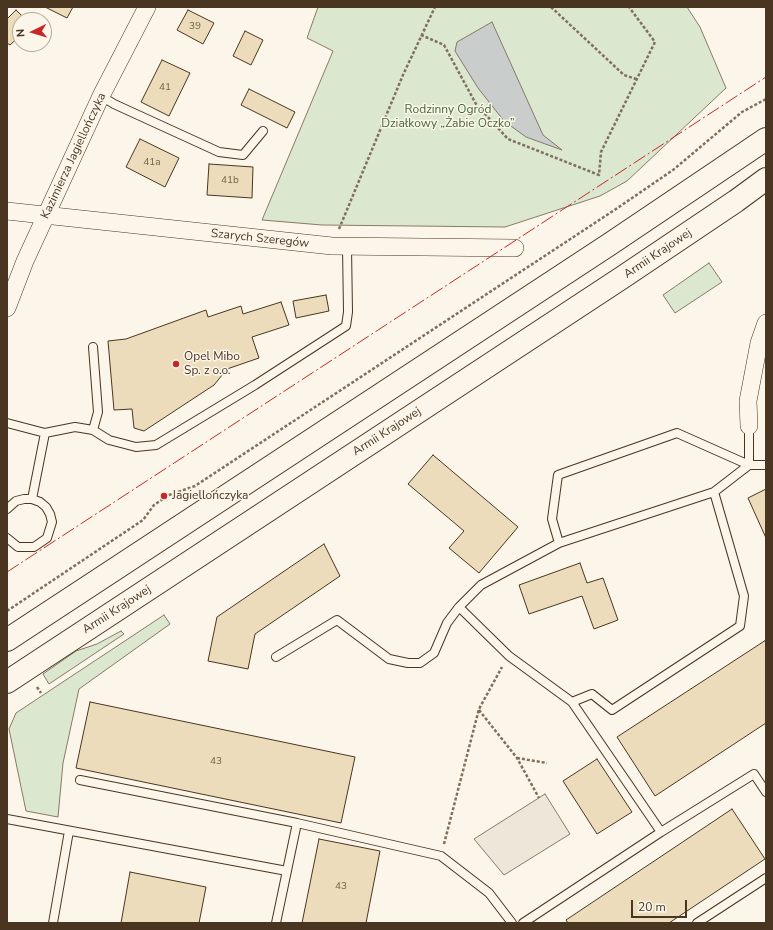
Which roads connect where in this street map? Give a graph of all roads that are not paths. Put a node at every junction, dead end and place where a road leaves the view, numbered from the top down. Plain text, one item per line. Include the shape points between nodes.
1 (148, 7) edge
2 (101, 96) junction
3 (264, 131) dead end
4 (766, 139) edge
5 (766, 179) edge
6 (7, 211) edge
7 (46, 216) junction
8 (340, 246) junction
9 (515, 248) dead end
10 (7, 308) edge
11 (766, 323) edge
12 (762, 344) edge
13 (93, 347) dead end
14 (7, 423) edge
15 (749, 426) joint
16 (92, 430) junction
17 (45, 433) junction
18 (749, 465) junction
19 (766, 466) edge
20 (714, 492) junction
21 (32, 499) junction
22 (7, 509) edge
23 (7, 538) edge
24 (559, 543) junction
25 (459, 607) junction
26 (7, 640) edge
27 (276, 657) dead end
28 (7, 682) edge
29 (572, 702) junction
30 (80, 780) dead end
31 (766, 792) edge
32 (7, 820) edge
33 (297, 823) junction
34 (69, 831) junction
35 (661, 832) junction
36 (286, 871) junction
37 (766, 878) edge
38 (53, 923) edge
39 (276, 923) edge
40 (512, 923) edge
41 (523, 923) edge
42 (697, 923) edge

1 - 2 street, Kazimierza Jagiellończyka
2 - 3 lane via 219,152 243,155
2 - 7 street, Kazimierza Jagiellończyka
4 - 26 main road
5 - 28 main road, Armii Krajowej via 623,277
6 - 7 street, Szarych Szeregów
7 - 8 street, Szarych Szeregów
7 - 10 street, Kazimierza Jagiellończyka
8 - 9 street, Szarych Szeregów
8 - 16 lane via 348,312 346,326 156,445 136,447 109,440
11 - 12 street
12 - 15 street via 748,401
13 - 16 lane via 98,412
14 - 17 lane
15 - 18 lane
16 - 17 lane via 75,427
17 - 21 lane
18 - 19 lane
18 - 20 lane
18 - 24 lane via 677,433 558,475 552,519
20 - 24 lane
20 - 29 lane via 744,596 740,626 612,710 592,694
21 - 22 lane via 16,501
21 - 23 lane via 40,502 50,514 51,530 47,538 34,547 26,548 18,547
24 - 25 lane via 481,585
25 - 27 lane via 447,622 434,653 420,663 389,659 337,620
25 - 29 lane via 509,656
29 - 35 lane
30 - 33 lane
31 - 35 lane via 754,774
32 - 34 lane
33 - 36 lane
33 - 40 lane via 441,856 489,892
34 - 36 lane
34 - 38 lane
35 - 41 lane
36 - 39 lane
37 - 42 lane

